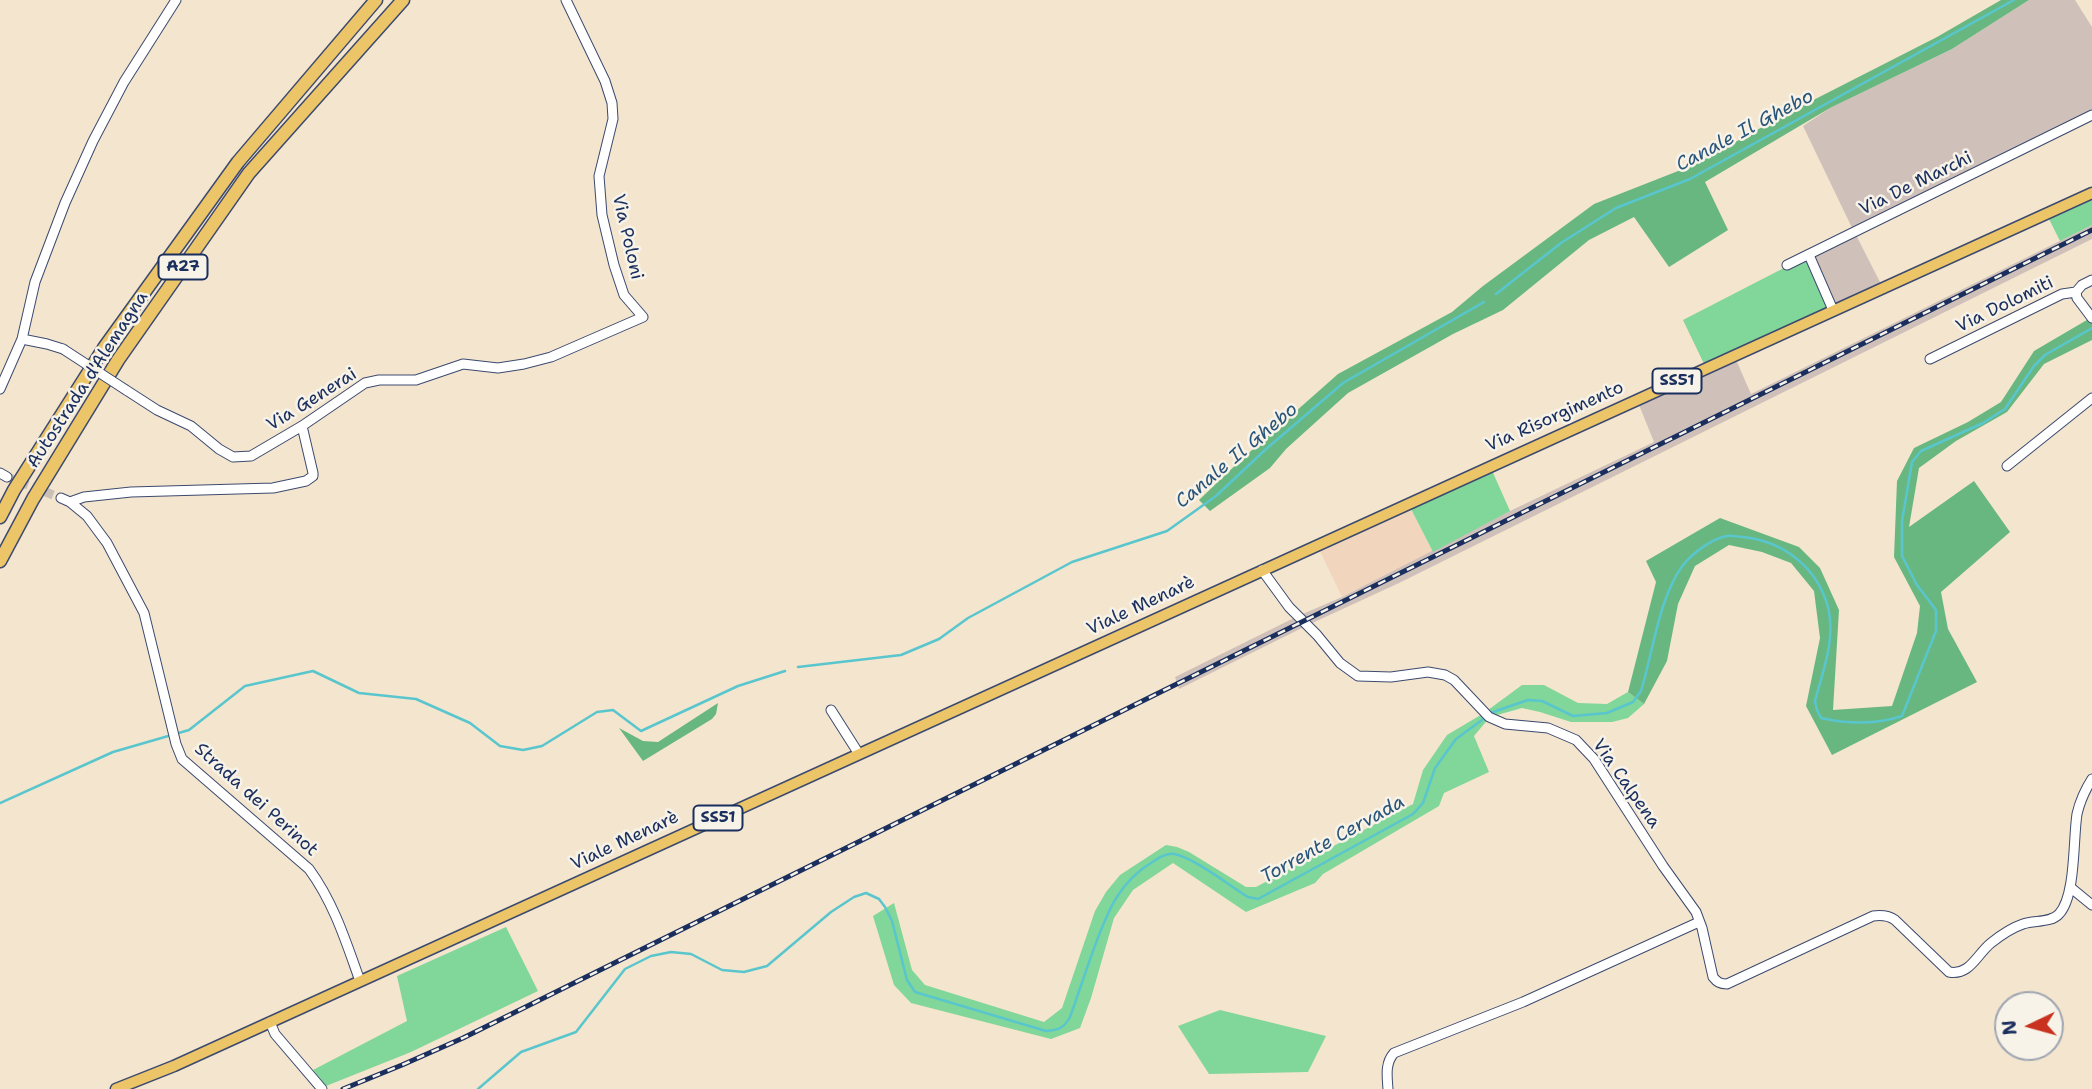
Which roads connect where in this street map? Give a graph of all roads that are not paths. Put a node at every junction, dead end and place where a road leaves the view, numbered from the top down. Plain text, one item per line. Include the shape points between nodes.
1 (176, 0) edge
2 (376, 0) edge
3 (403, 0) edge
4 (566, 0) edge
5 (2092, 115) edge
6 (2092, 192) edge
7 (1809, 256) junction
8 (1787, 265) dead end
9 (2092, 280) edge
10 (2076, 292) junction
11 (1833, 310) junction
12 (643, 317) joint
13 (2092, 317) edge
14 (22, 339) junction
15 (1930, 359) dead end
16 (0, 389) edge
17 (2092, 398) edge
18 (302, 426) junction
19 (2007, 466) dead end
20 (0, 517) edge
21 (0, 561) edge
22 (1262, 570) junction
23 (831, 710) dead end
24 (859, 754) junction
25 (2092, 779) edge
26 (2070, 887) junction
27 (2092, 905) edge
28 (1699, 922) junction
29 (360, 981) junction
30 (270, 1022) junction
31 (116, 1089) edge
32 (323, 1089) edge
33 (1388, 1089) edge

1 - 14 street via 124,82 65,203 35,282
2 - 20 highway, Autostrada d'Alemagna / A27 via 238,162 104,348
3 - 21 highway, Autostrada d'Alemagna / A27 via 249,173 118,360
4 - 12 street, Via Poloni via 612,103 599,176 602,215 624,295
5 - 7 street, Via De Marchi
6 - 11 main road, Via Risorgimento / SS51
7 - 8 street, Via De Marchi
7 - 11 street
9 - 10 street, Via Dolomiti
10 - 13 street
10 - 15 street, Via Dolomiti via 2062,294
11 - 22 main road, Via Risorgimento / SS51
12 - 18 street, Via Generai via 551,358 498,368 463,364 416,380 365,383
14 - 16 street
14 - 18 street, Via Generai, bridge via 63,349 156,410 191,426 233,457 251,456
17 - 19 street
18 - 29 street, Strada dei Perinot via 313,473 306,481 273,488 171,489 66,500 87,516 107,542 144,612 183,759 309,869 337,917
22 - 24 main road, Viale Menarè / SS51
22 - 28 street, Via Calpena via 1289,607 1340,663 1358,676 1445,675 1486,715 1505,724 1548,728 1582,746
23 - 24 street
24 - 29 main road, Viale Menarè / SS51
25 - 26 street, Via Calpena via 2078,813
26 - 27 street
26 - 28 street, Via Calpena via 2054,918 2008,930 1957,974 1944,968 1895,920 1881,915 1722,984 1713,977
28 - 33 street via 1523,1002 1394,1053 1387,1069
29 - 30 main road, Viale Menarè / SS51
30 - 31 main road, Viale Menarè / SS51
30 - 32 street via 275,1034

